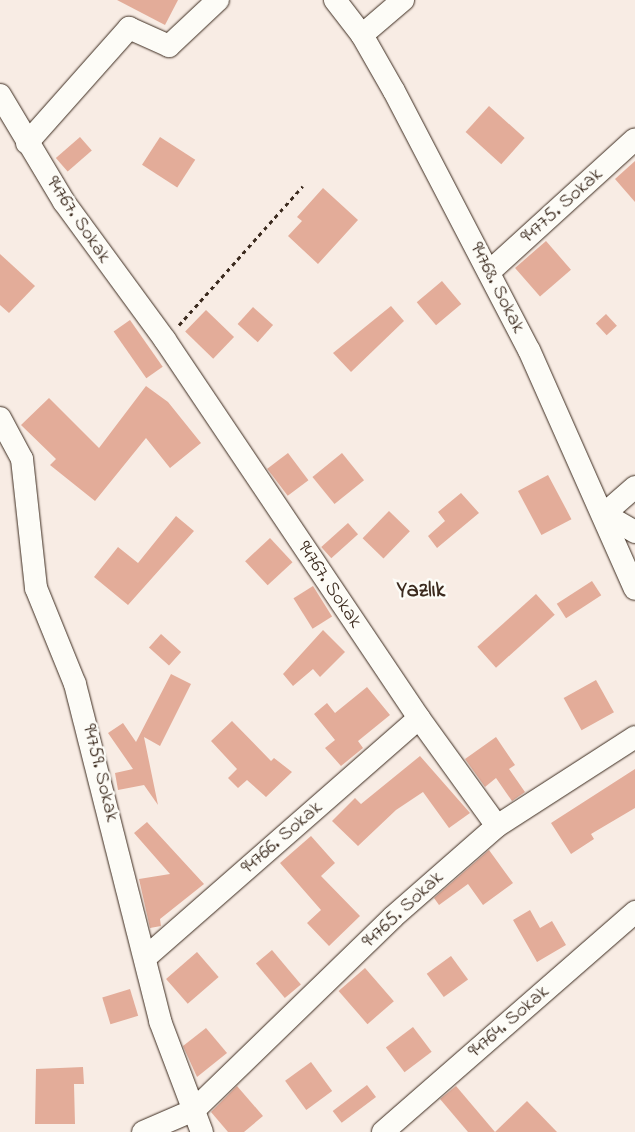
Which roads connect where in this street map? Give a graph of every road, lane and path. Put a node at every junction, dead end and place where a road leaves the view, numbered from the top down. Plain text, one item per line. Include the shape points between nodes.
1 (218, 0) edge
2 (335, 0) edge
3 (403, 0) edge
4 (362, 35) junction
5 (0, 95) edge
6 (635, 139) edge
7 (27, 143) junction
8 (303, 186) dead end
9 (489, 272) junction
10 (165, 340) junction
11 (0, 418) edge
12 (635, 487) edge
13 (604, 514) junction
14 (635, 532) edge
15 (635, 588) edge
16 (419, 718) junction
17 (635, 737) edge
18 (498, 826) junction
19 (635, 912) edge
20 (145, 958) junction
21 (194, 1110) junction
22 (143, 1132) edge
23 (202, 1132) edge
24 (383, 1132) edge

1 - 7 street via 169,46 129,28
2 - 4 street, 94768. Sokak
3 - 4 street
4 - 9 street, 94768. Sokak
5 - 7 street, 94767. Sokak
6 - 9 street, 94775. Sokak
7 - 10 street, 94767. Sokak via 64,202
8 - 10 path
9 - 13 street, 94768. Sokak
10 - 16 street, 94767. Sokak
11 - 20 street, 94759. Sokak via 22,459 36,588 84,714
12 - 13 street
13 - 14 street
13 - 15 street, 94768. Sokak
16 - 18 street, 94767. Sokak
16 - 20 street, 94766. Sokak
17 - 18 street, 94765. Sokak
18 - 21 street, 94765. Sokak via 393,917
19 - 24 street, 94764. Sokak
20 - 21 street, 94759. Sokak via 160,1021
21 - 22 street
21 - 23 street, 94759. Sokak

